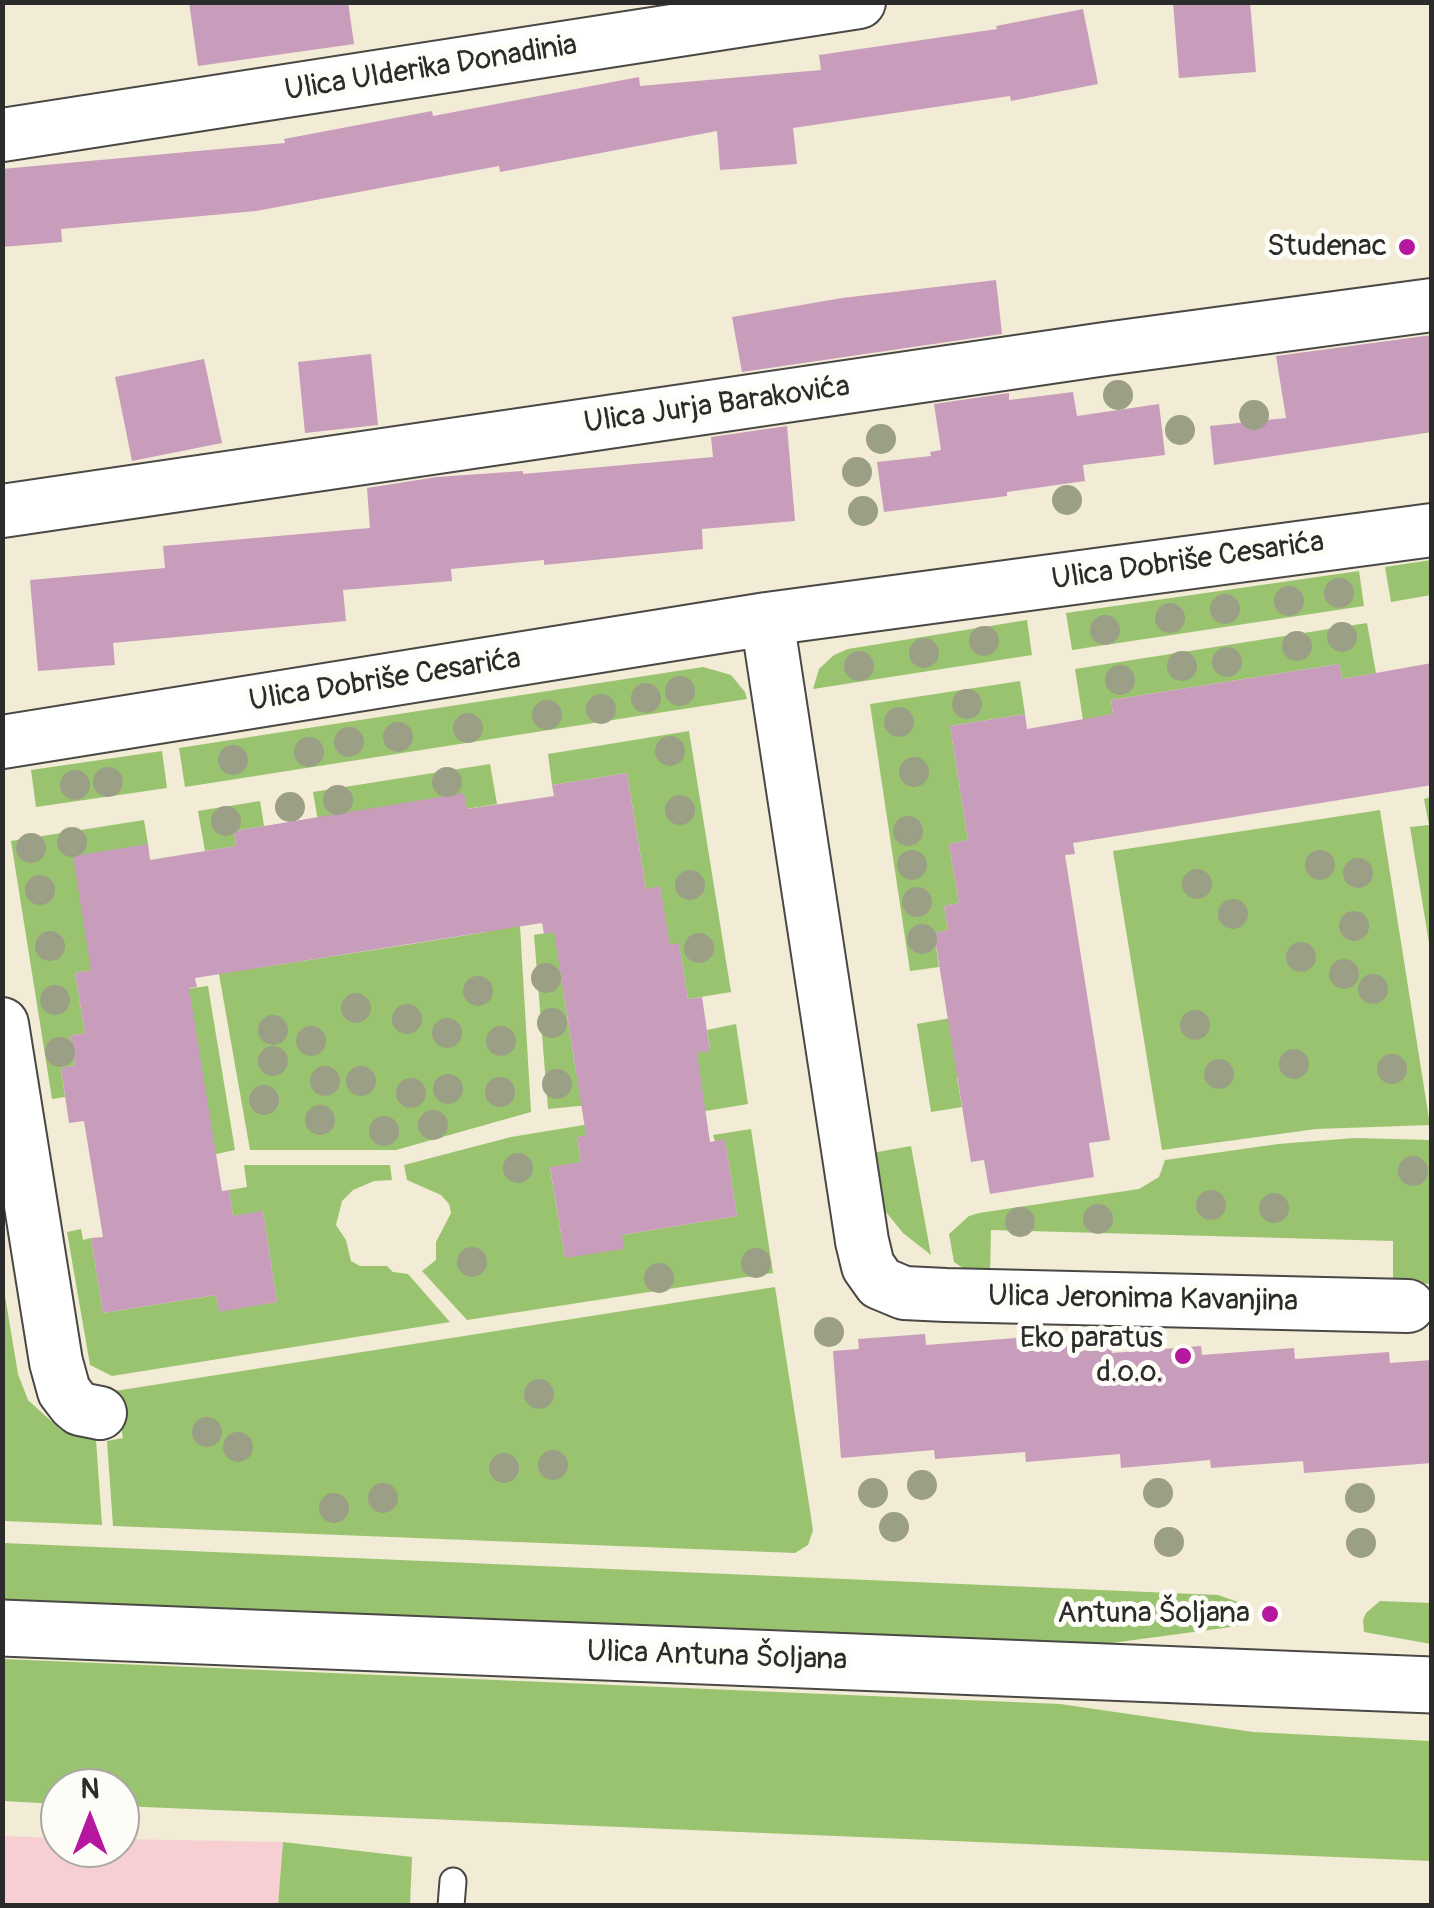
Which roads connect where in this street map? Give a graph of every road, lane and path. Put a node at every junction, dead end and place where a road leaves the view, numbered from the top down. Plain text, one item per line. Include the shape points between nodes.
1 (859, 2) edge
2 (2, 135) edge
3 (1432, 305) edge
4 (2, 511) edge
5 (1432, 530) edge
6 (767, 619) junction
7 (2, 742) edge
8 (2, 1024) edge
9 (1408, 1306) dead end
10 (100, 1414) dead end
11 (2, 1628) edge
12 (1432, 1685) edge

1 - 2 street, Ulica Ulderika Donadinia
3 - 4 street, Ulica Jurja Barakovića
5 - 6 street, Ulica Dobriše Cesarića
6 - 7 street, Ulica Dobriše Cesarića
6 - 9 street, Ulica Jeronima Kavanjina via 862,1241 880,1283 904,1293 946,1296
8 - 10 street via 56,1362 74,1404
11 - 12 street, Ulica Antuna Šoljana

